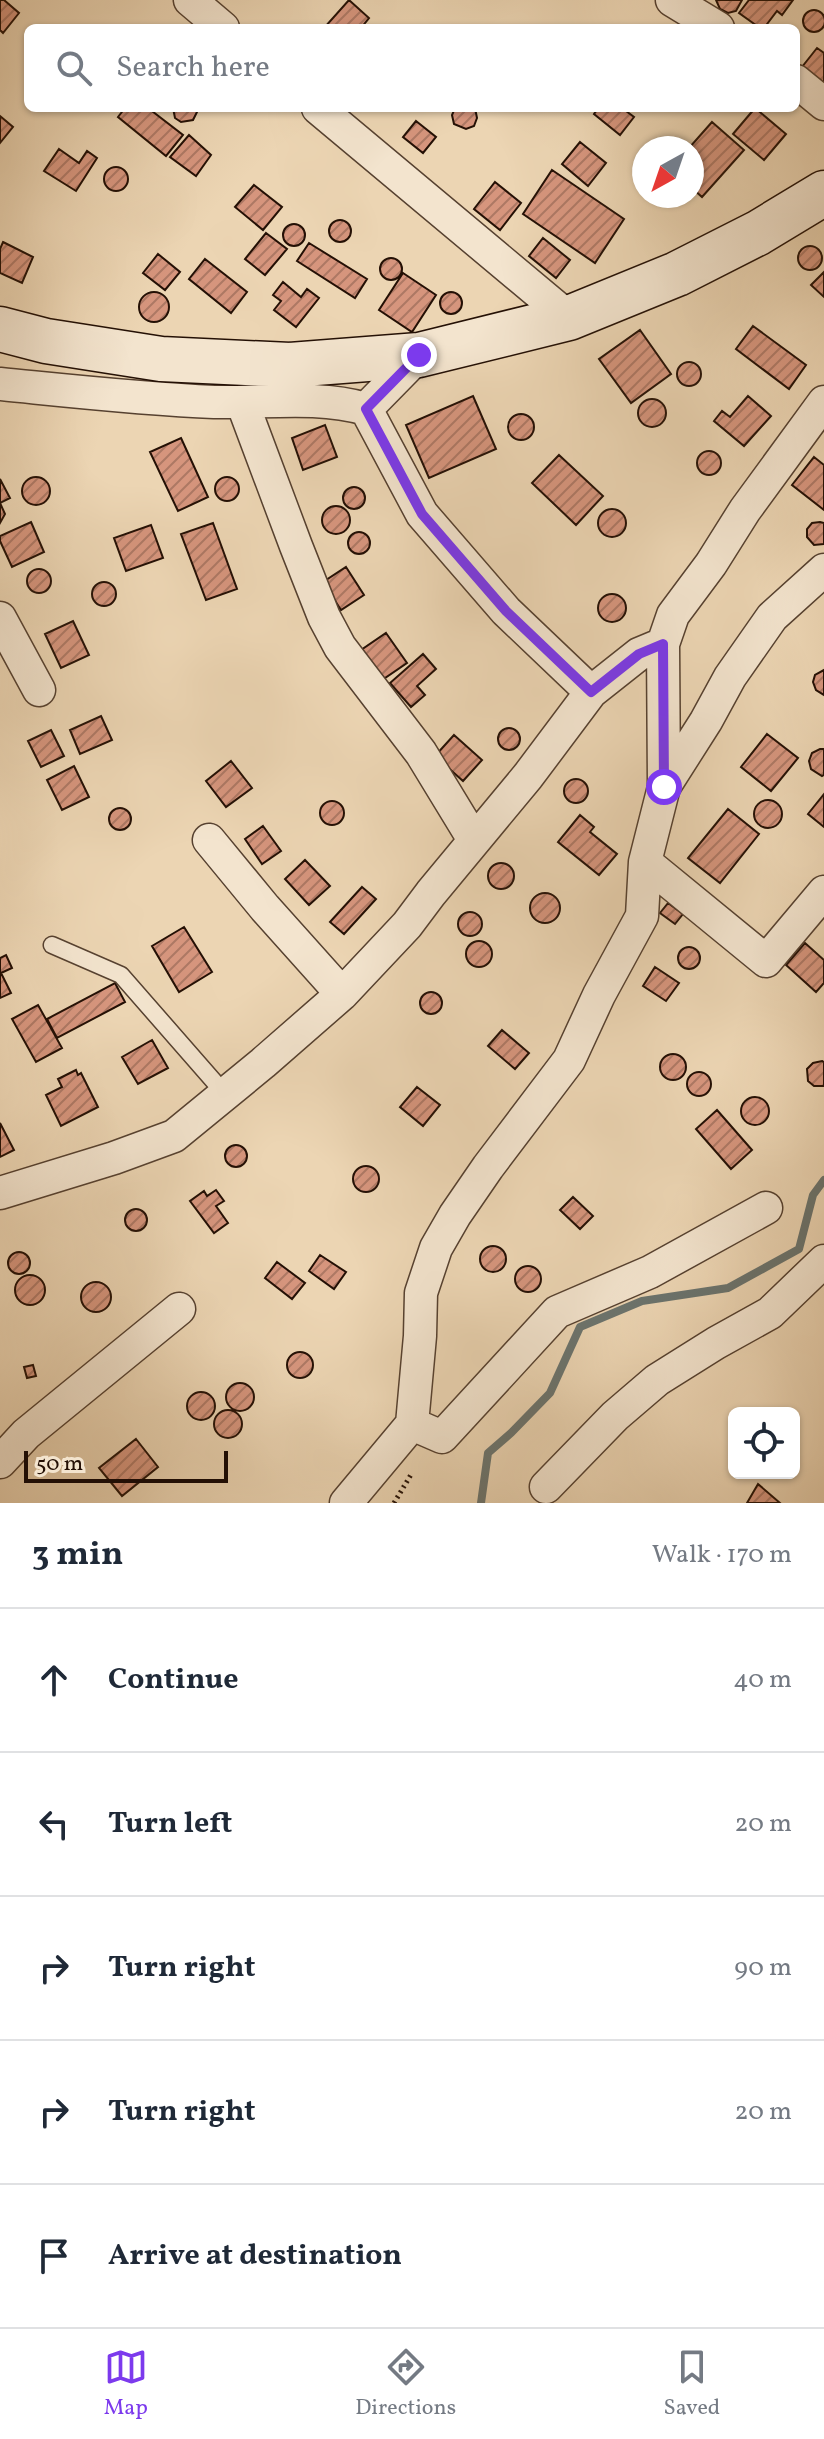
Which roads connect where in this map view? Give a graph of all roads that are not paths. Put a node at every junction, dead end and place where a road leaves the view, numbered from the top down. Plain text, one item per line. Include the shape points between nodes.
1 (190, 0) edge
2 (672, 0) edge
3 (218, 24) edge
4 (711, 24) edge
5 (800, 84) edge
6 (824, 104) edge
7 (323, 112) edge
8 (824, 193) edge
9 (569, 318) junction
10 (0, 329) edge
11 (419, 355) junction
12 (0, 384) edge
13 (242, 402) junction
14 (824, 402) edge
15 (366, 409) junction
16 (824, 570) edge
17 (0, 618) edge
18 (663, 644) junction
19 (39, 690) dead end
20 (591, 692) junction
21 (664, 787) junction
22 (209, 840) dead end
23 (474, 840) junction
24 (645, 862) junction
25 (824, 892) edge
26 (52, 945) dead end
27 (342, 994) junction
28 (225, 1094) junction
29 (0, 1193) edge
30 (766, 1208) dead end
31 (824, 1261) edge
32 (179, 1309) dead end
33 (412, 1424) junction
34 (0, 1462) edge
35 (546, 1487) dead end
36 (346, 1503) edge

1 - 3 street
2 - 4 street
5 - 6 street
7 - 9 street
8 - 9 street via 677,274
9 - 11 street
10 - 11 street via 161,359 290,365
11 - 15 street
12 - 13 street via 159,400
13 - 15 street via 340,401
13 - 23 street via 324,617 340,647 421,753
14 - 18 street via 673,615
15 - 20 street via 422,514 506,611
16 - 21 street via 772,617
17 - 19 street
18 - 20 street via 639,654
18 - 21 street
20 - 23 street
21 - 24 street
22 - 27 street
23 - 27 street via 407,925
24 - 25 street via 766,961
24 - 33 street via 642,916 569,1060 488,1167 436,1248 421,1293
26 - 28 lane via 121,975
27 - 28 street
28 - 29 street via 174,1136
30 - 33 street via 650,1272 557,1312 442,1437
31 - 35 street via 770,1313 657,1380
32 - 34 street via 26,1434
33 - 36 street

